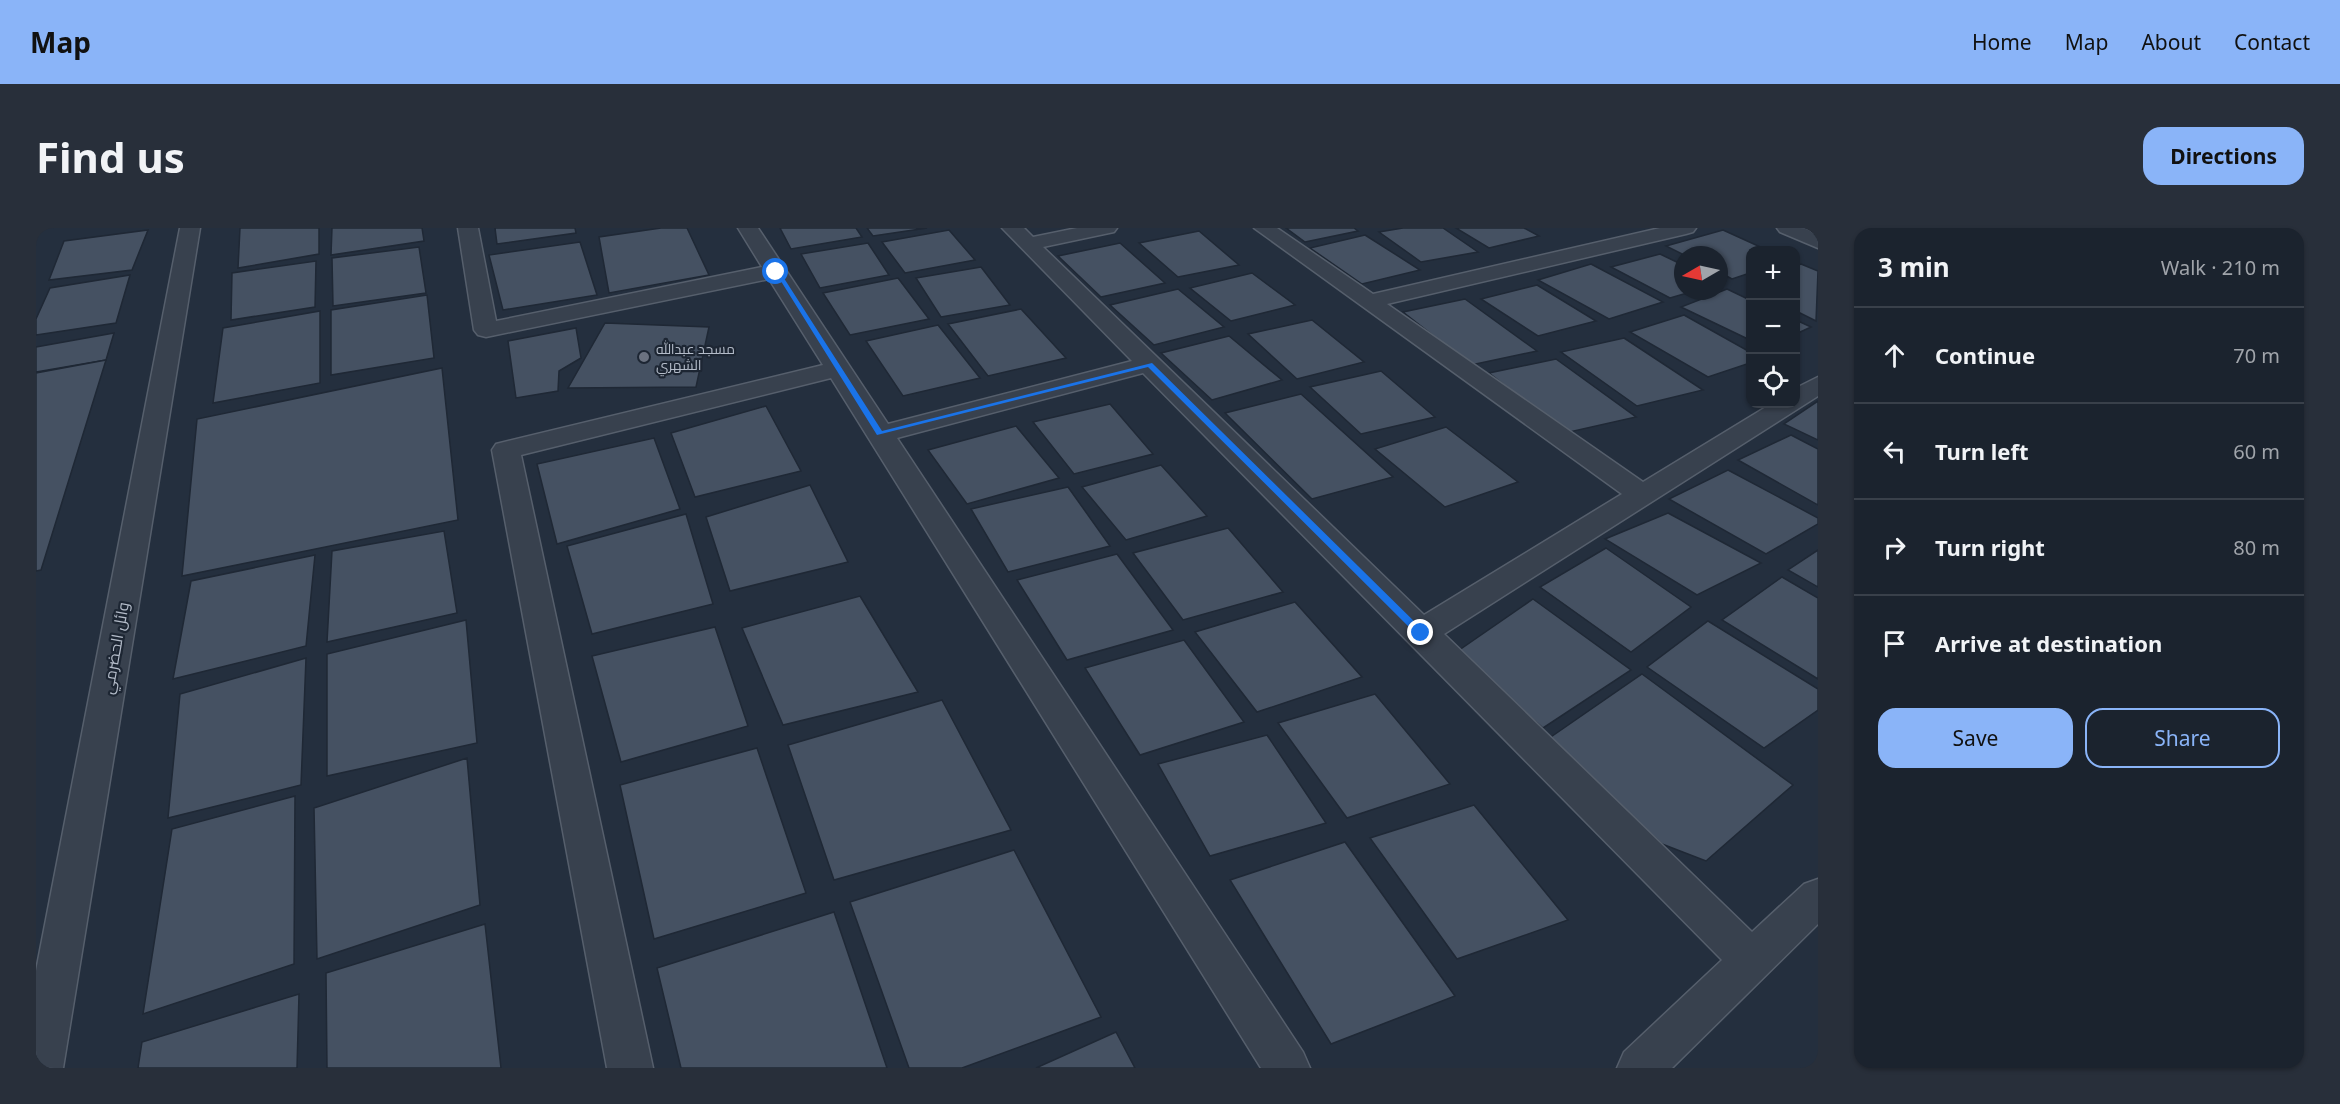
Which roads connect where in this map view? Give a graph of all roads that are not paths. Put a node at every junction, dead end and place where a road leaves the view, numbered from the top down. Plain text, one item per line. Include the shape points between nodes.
1 (190, 228) edge
2 (468, 228) edge
3 (748, 228) edge
4 (1107, 228) edge
5 (1264, 228) edge
6 (1686, 228) edge
7 (1787, 228) edge
8 (1020, 236) edge
9 (1818, 242) edge
10 (776, 272) junction
11 (1369, 302) junction
12 (1149, 364) junction
13 (839, 369) junction
14 (1818, 385) edge
15 (1800, 396) edge
16 (1782, 408) edge
17 (880, 434) junction
18 (1642, 495) junction
19 (1421, 633) junction
20 (1816, 902) edge
21 (1752, 961) junction
22 (40, 1068) edge
23 (630, 1068) edge
24 (1287, 1068) edge
25 (1640, 1068) edge

1 - 22 street, وائل الحضرمي
2 - 10 street via 486,330
3 - 10 street
4 - 8 street
5 - 11 street
6 - 11 street
7 - 9 street
8 - 12 street
10 - 13 street
11 - 18 street
12 - 17 street
12 - 19 street
13 - 17 street
13 - 23 street via 506,450
14 - 15 street
16 - 18 street
17 - 24 street
18 - 19 street
19 - 21 street
20 - 21 street
21 - 25 street

